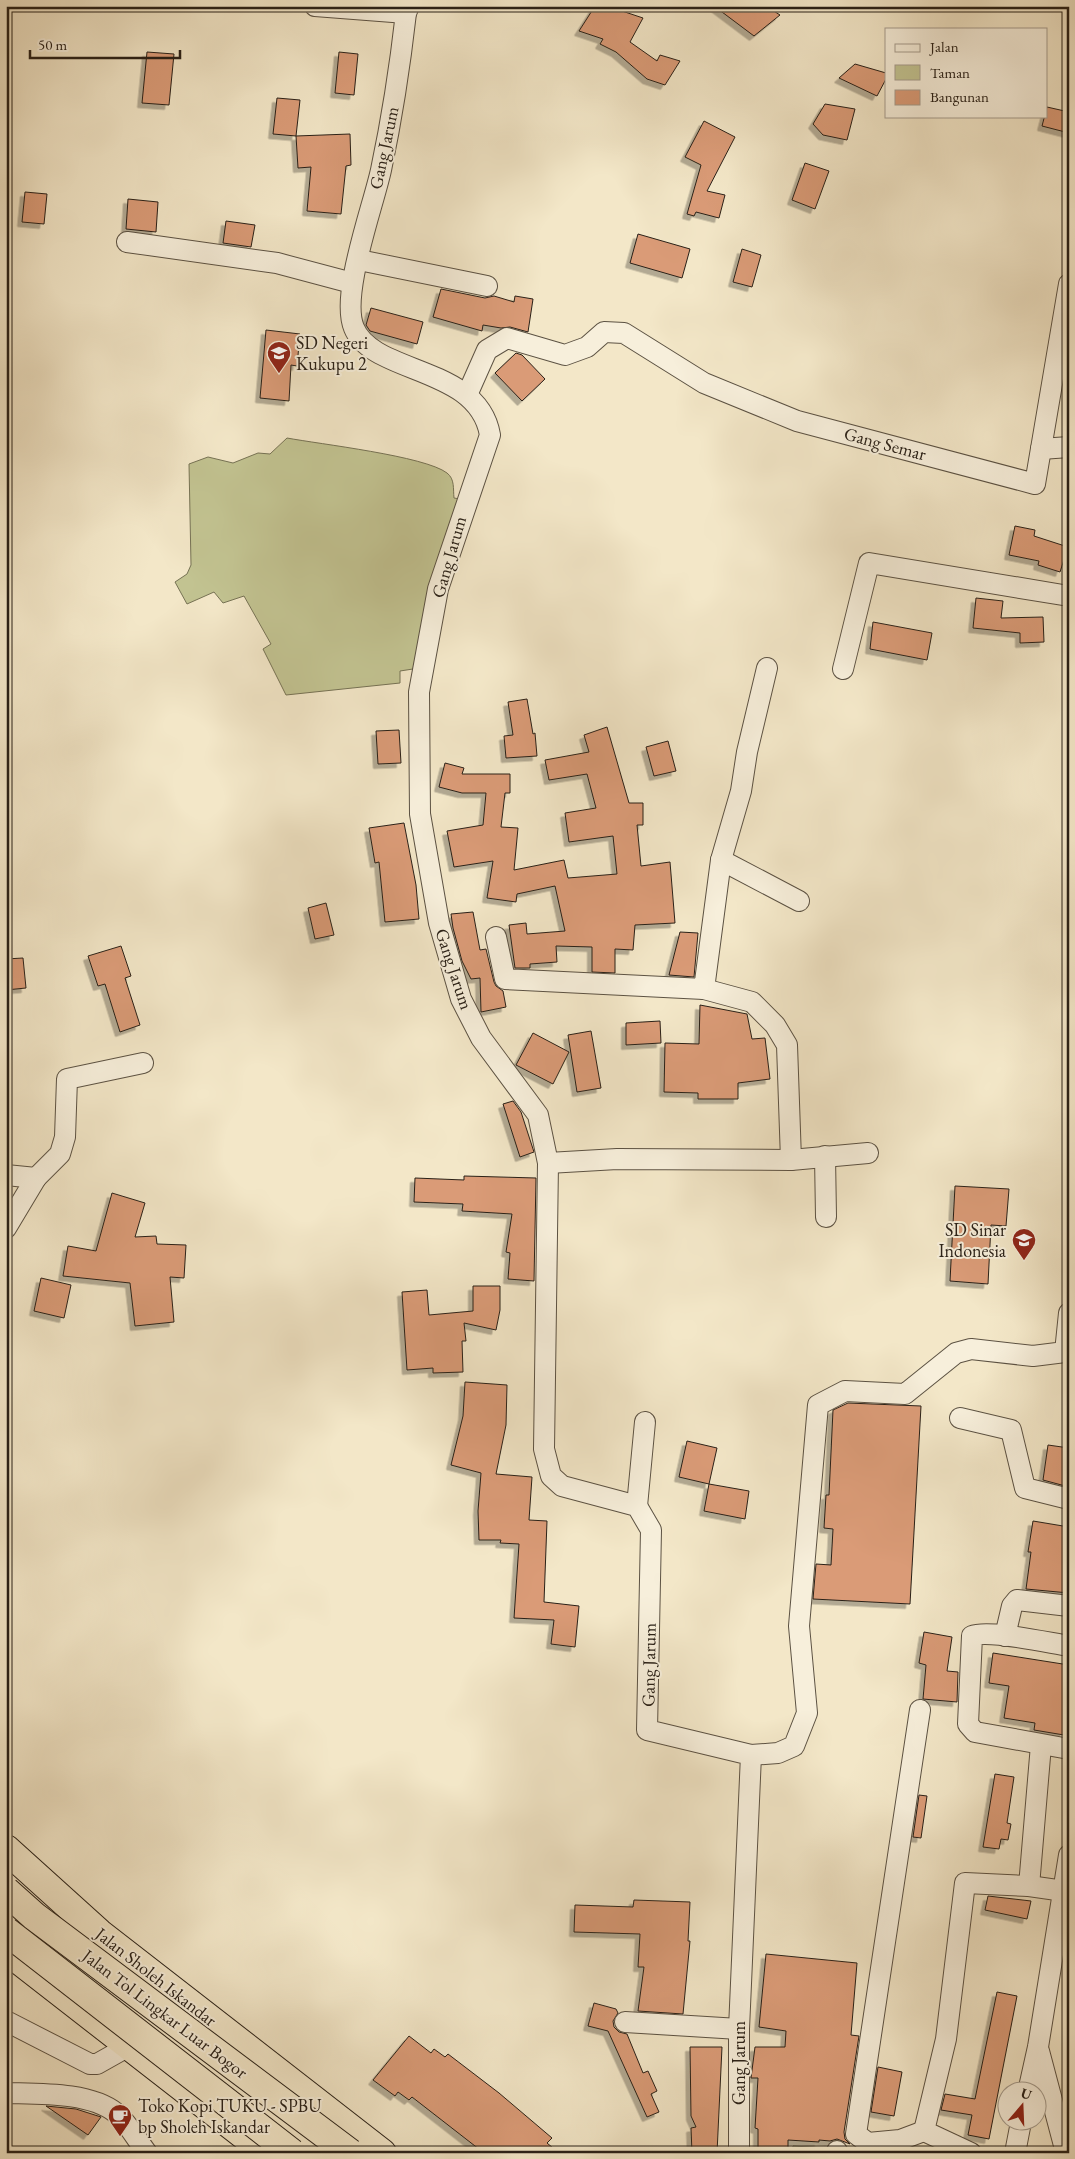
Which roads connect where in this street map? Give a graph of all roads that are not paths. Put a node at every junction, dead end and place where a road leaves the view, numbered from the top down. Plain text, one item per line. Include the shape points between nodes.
1 (315, 6) edge
2 (408, 10) edge
3 (127, 242) dead end
4 (359, 260) junction
5 (352, 282) junction
6 (1069, 284) edge
7 (487, 286) dead end
8 (467, 395) junction
9 (1069, 447) edge
10 (1041, 449) junction
11 (1069, 596) edge
12 (767, 668) dead end
13 (843, 669) dead end
14 (720, 860) junction
15 (799, 901) dead end
16 (496, 937) dead end
17 (704, 989) junction
18 (142, 1063) dead end
19 (868, 1153) dead end
20 (825, 1156) junction
21 (791, 1160) junction
22 (548, 1163) junction
23 (6, 1175) edge
24 (36, 1178) junction
25 (826, 1217) dead end
26 (6, 1228) edge
27 (1069, 1313) edge
28 (960, 1418) dead end
29 (645, 1422) dead end
30 (1069, 1499) edge
31 (637, 1506) junction
32 (1069, 1606) edge
33 (1005, 1636) junction
34 (1069, 1646) edge
35 (920, 1710) dead end
36 (1041, 1745) junction
37 (1069, 1749) edge
38 (751, 1755) junction
39 (6, 1849) edge
40 (1069, 1856) edge
41 (1029, 1886) junction
42 (6, 1891) edge
43 (1064, 1891) junction
44 (72, 1910) junction
45 (6, 1926) edge
46 (6, 1931) edge
47 (99, 1933) junction
48 (11, 1958) edge
49 (6, 2021) edge
50 (624, 2022) dead end
51 (739, 2029) junction
52 (129, 2046) junction
53 (1038, 2047) junction
54 (1030, 2082) edge
55 (6, 2093) edge
56 (924, 2131) junction
57 (1020, 2132) edge
58 (147, 2153) edge
59 (267, 2153) edge
60 (292, 2153) edge
61 (350, 2153) edge
62 (382, 2153) edge
63 (739, 2153) edge
64 (971, 2153) edge
65 (1015, 2153) edge
66 (1066, 2153) edge

1 - 2 street
2 - 4 street, Gang Jarum via 386,147
3 - 5 street via 277,262
4 - 5 street, Gang Jarum
4 - 7 street
5 - 8 street, Gang Jarum via 350,316 367,346
6 - 10 street, Gang Semar
8 - 10 street, Gang Semar via 486,350 507,338 566,355 586,346 604,332 624,333 704,383 796,421 1035,484
8 - 22 street, Gang Jarum via 487,421 490,435 438,589 421,682 420,814 439,923 461,999 481,1038 538,1114
9 - 10 street
11 - 13 street via 869,563
12 - 14 street via 741,791
14 - 15 street
14 - 17 street
16 - 17 street via 505,979
17 - 21 street via 752,1002 775,1025 786,1045
18 - 24 street via 67,1079 65,1138 60,1154
19 - 20 street
20 - 21 street
20 - 25 street
21 - 22 street via 617,1159
22 - 31 street, Gang Jarum via 544,1449 551,1476 562,1486
23 - 24 street
24 - 26 street
27 - 38 street via 1065,1352 1033,1356 971,1349 956,1353 905,1394 845,1391 818,1405 799,1626 806,1713 794,1746 778,1753
28 - 30 street via 1011,1430 1025,1488
29 - 31 street
31 - 38 street, Gang Jarum via 651,1530 647,1730
32 - 33 street via 1017,1600 1012,1606
33 - 34 street
33 - 36 street via 972,1636 968,1724 975,1732
35 - 56 street via 856,2134 868,2143 900,2140
36 - 37 street
36 - 41 street
38 - 51 street, Gang Jarum
39 - 44 highway, Jalan Sholeh Iskandar
40 - 43 street
41 - 43 street
41 - 56 street via 965,1883 946,2039
42 - 61 highway, Jalan Tol Lingkar Luar Bogor, bridge via 34,1916
43 - 53 street
44 - 45 highway
44 - 47 highway, Jalan Sholeh Iskandar
46 - 60 highway, Jalan Tol Lingkar Luar Bogor, bridge
47 - 48 highway
47 - 62 highway, Jalan Sholeh Iskandar
48 - 52 highway
49 - 52 street via 90,2064 97,2064
50 - 51 street
51 - 63 street, Gang Jarum
52 - 59 highway
53 - 54 street
53 - 66 street
55 - 58 street via 98,2103 117,2114
56 - 64 street
57 - 65 street

